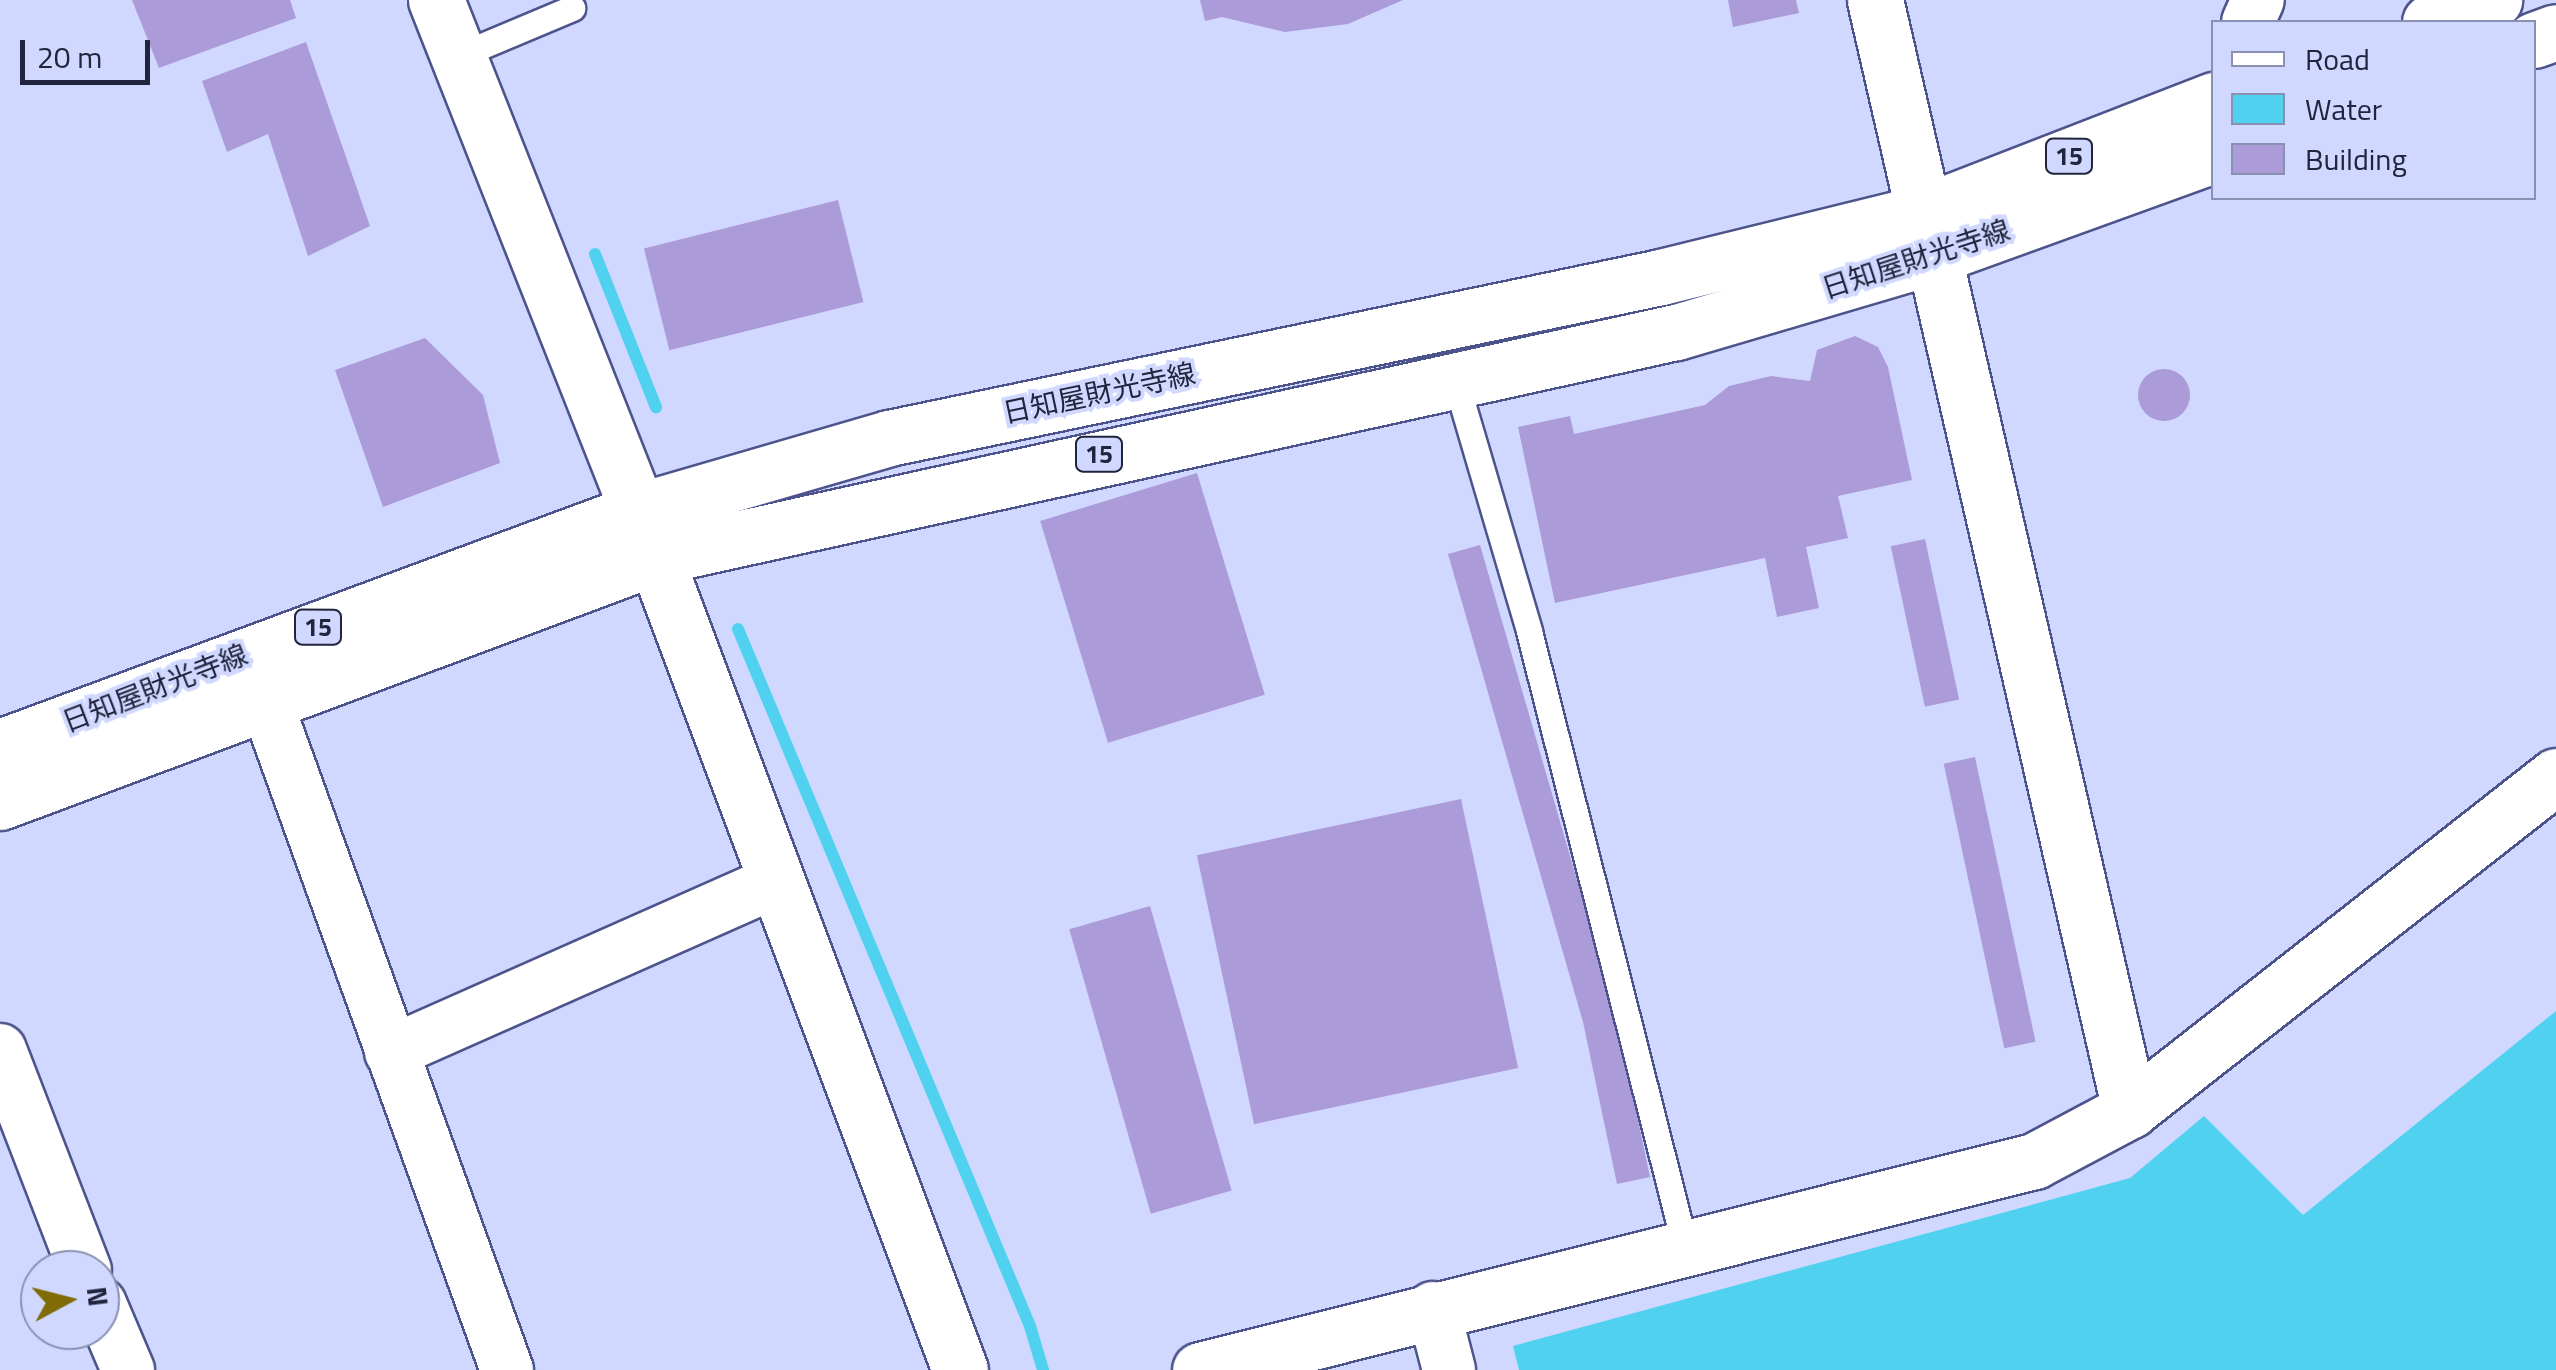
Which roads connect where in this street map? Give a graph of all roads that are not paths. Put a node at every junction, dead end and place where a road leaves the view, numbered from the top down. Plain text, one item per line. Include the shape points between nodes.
1 (436, 0) edge
2 (1875, 0) edge
3 (2494, 0) edge
4 (572, 8) dead end
5 (2436, 20) edge
6 (458, 56) junction
7 (2211, 101) edge
8 (2211, 157) edge
9 (1931, 234) junction
10 (1455, 379) junction
11 (646, 534) junction
12 (256, 677) junction
13 (0, 747) edge
14 (2556, 776) edge
15 (0, 802) edge
16 (777, 881) junction
17 (0, 1050) edge
18 (391, 1052) junction
19 (2130, 1110) junction
20 (1685, 1246) junction
21 (77, 1250) edge
22 (1433, 1308) junction
23 (507, 1370) edge
24 (960, 1370) edge
25 (1200, 1370) edge
26 (1449, 1370) edge

1 - 6 main road
2 - 9 main road
3 - 5 main road
4 - 6 lane
6 - 11 main road
7 - 9 main road, 日知屋財光寺線 / 15
8 - 9 main road, 日知屋財光寺線 / 15
9 - 10 main road, 日知屋財光寺線 / 15 via 1676,332
9 - 11 main road, 日知屋財光寺線 / 15 via 1545,288 1232,351 889,438
9 - 19 main road
10 - 11 main road, 日知屋財光寺線 / 15
10 - 20 lane via 1529,631
11 - 12 main road, 日知屋財光寺線 / 15
11 - 16 main road
12 - 13 main road, 日知屋財光寺線 / 15
12 - 15 main road, 日知屋財光寺線 / 15
12 - 18 street
14 - 19 main road
16 - 18 street
16 - 24 main road
17 - 21 street
18 - 23 street
19 - 20 main road via 2034,1161
20 - 22 main road
22 - 25 main road
22 - 26 street

